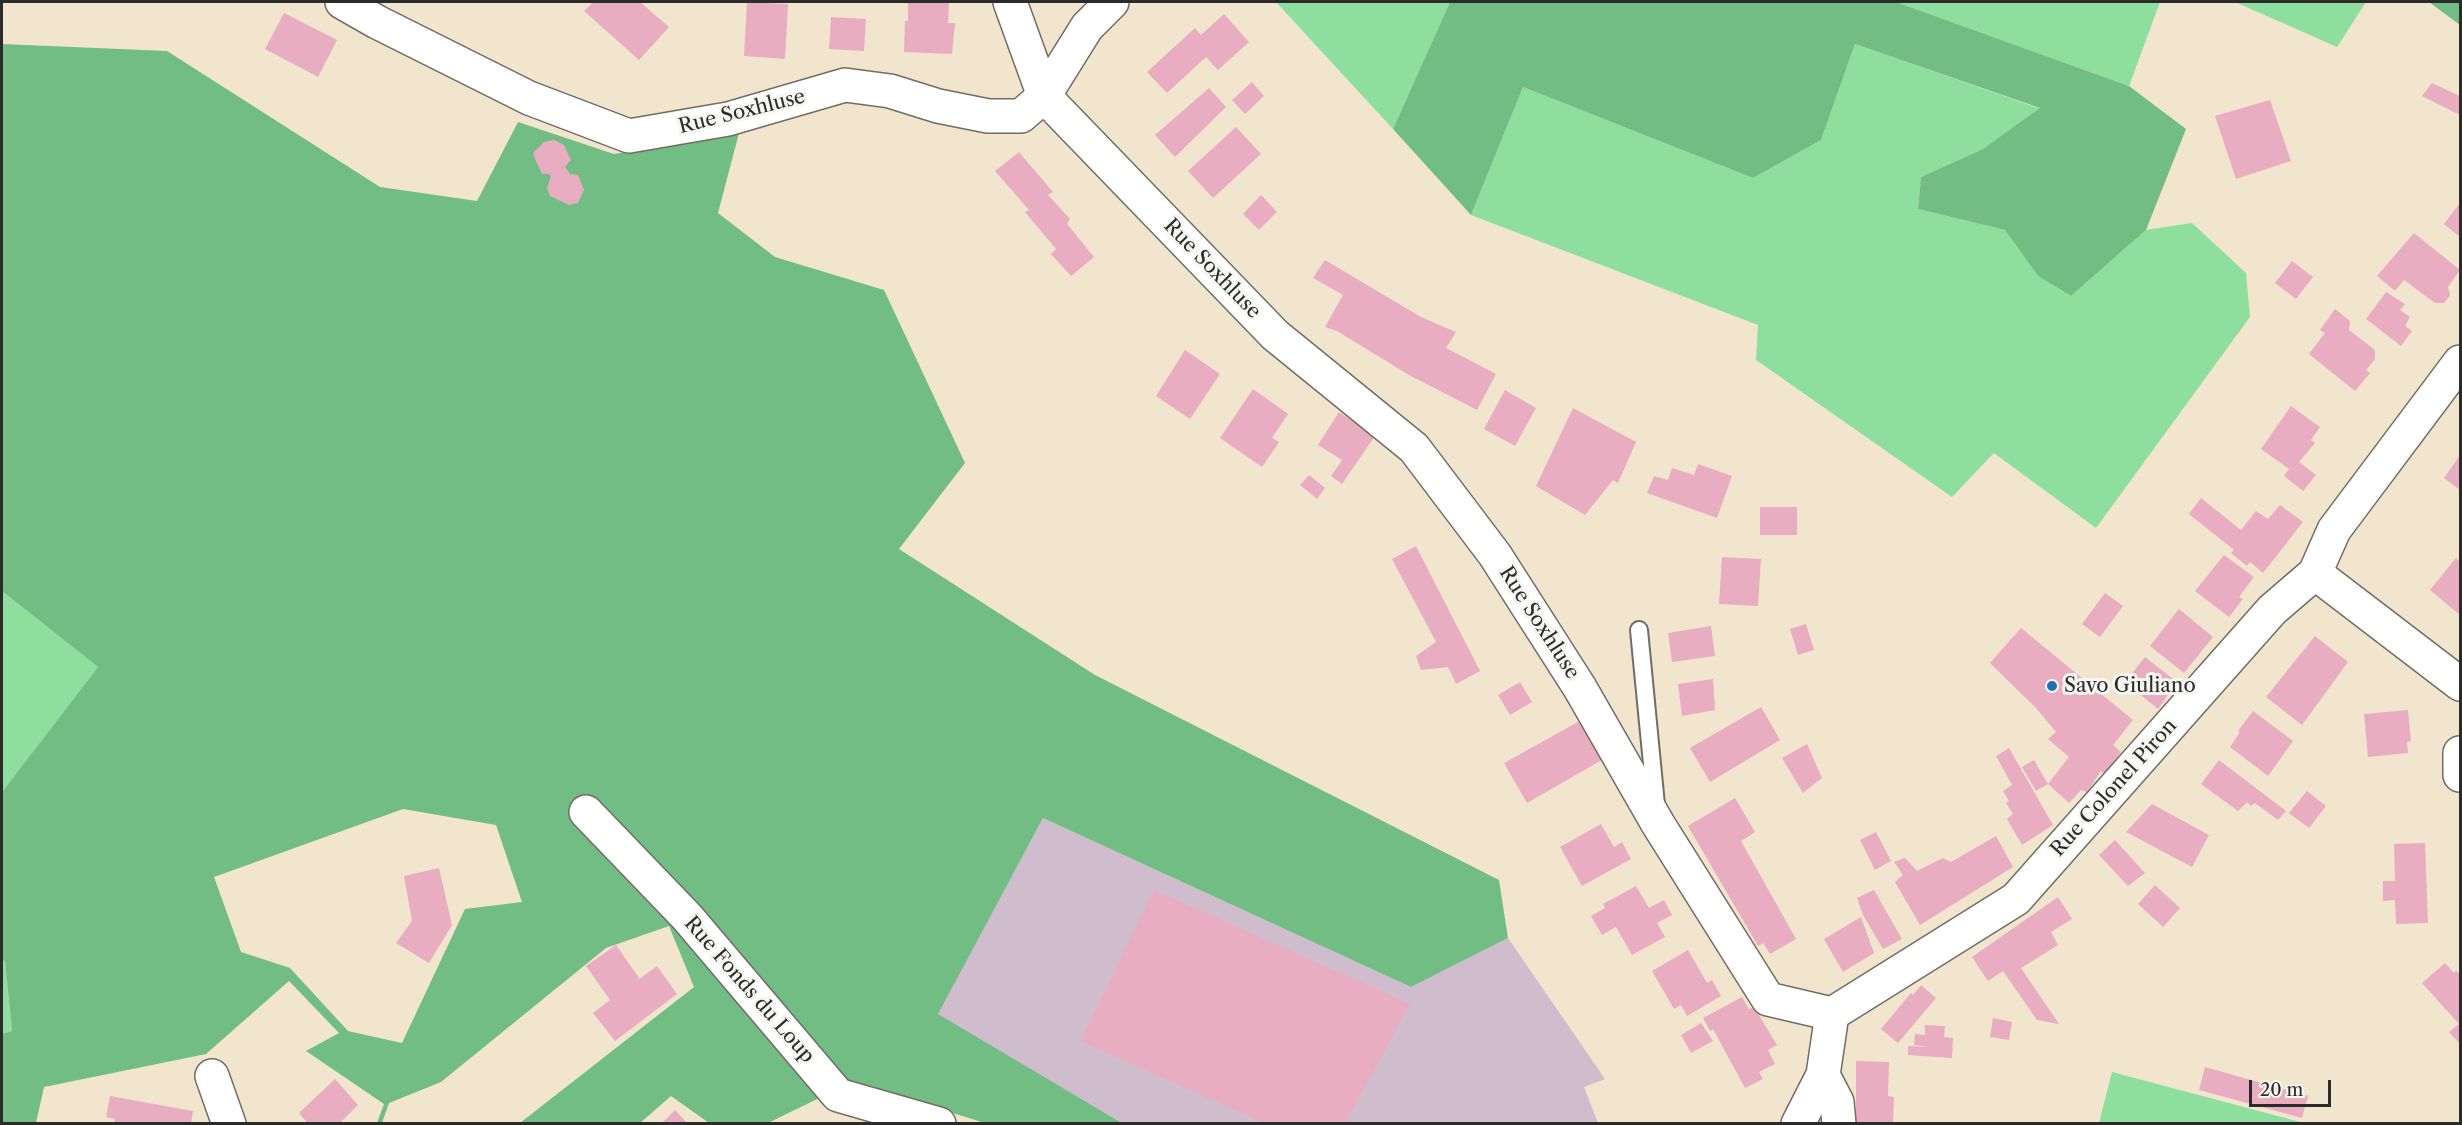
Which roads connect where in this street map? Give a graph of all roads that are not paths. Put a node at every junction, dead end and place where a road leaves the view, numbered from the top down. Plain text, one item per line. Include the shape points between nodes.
1 (342, 2) edge
2 (1010, 2) edge
3 (1112, 2) edge
4 (1044, 96) junction
5 (2460, 362) edge
6 (2315, 573) junction
7 (1639, 630) dead end
8 (2460, 684) edge
9 (2460, 753) edge
10 (2460, 774) edge
11 (586, 812) dead end
12 (1658, 824) junction
13 (1832, 1014) junction
14 (1823, 1075) junction
15 (212, 1076) dead end
16 (229, 1124) edge
17 (939, 1124) edge
18 (1798, 1124) edge
19 (1839, 1124) edge

1 - 4 street, Rue Soxhluse via 529,98 629,136 729,119 845,85 890,91 988,116 1021,116
2 - 4 street
3 - 4 street via 1087,27
4 - 12 street, Rue Soxhluse via 1275,335 1414,448 1507,574 1581,688
5 - 6 street, Rue Colonel Piron via 2334,530
6 - 8 street
6 - 13 street, Rue Colonel Piron via 2272,610 2016,898
7 - 12 lane
9 - 10 street
11 - 17 street, Rue Fonds du Loup via 687,918 838,1095
12 - 13 street, Rue Soxhluse via 1768,999
13 - 14 street
14 - 18 street
14 - 19 street via 1837,1102
15 - 16 street

